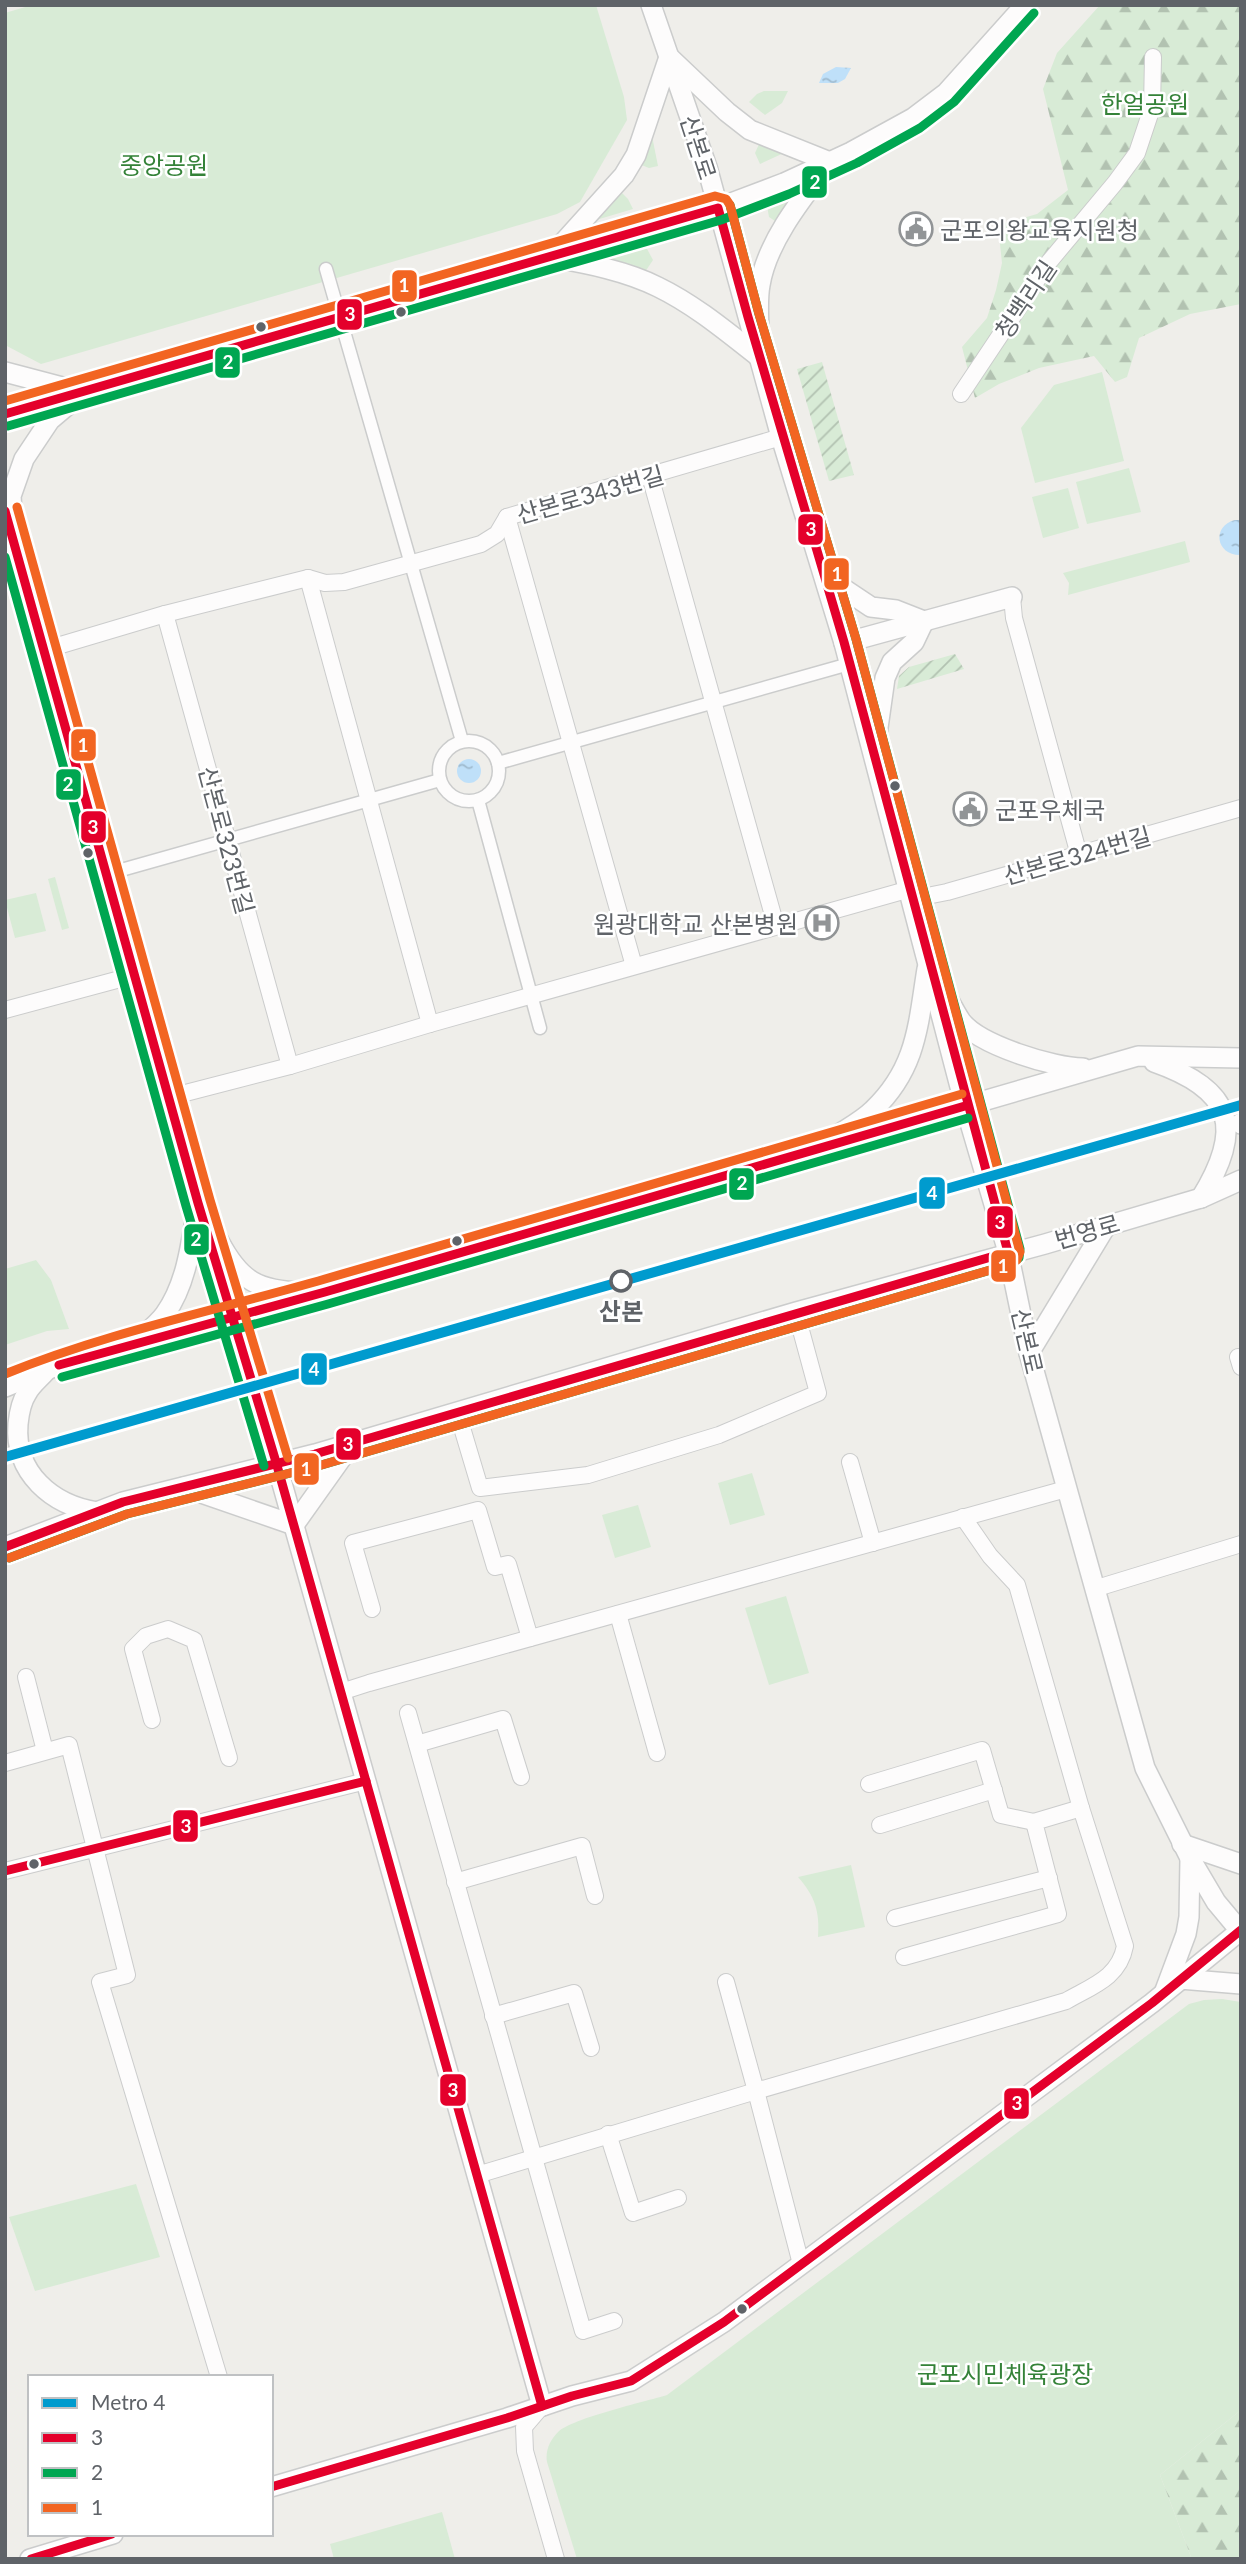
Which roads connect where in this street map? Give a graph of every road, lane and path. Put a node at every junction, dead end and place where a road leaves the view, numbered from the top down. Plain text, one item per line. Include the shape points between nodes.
1 (651, 5) edge
2 (1025, 5) edge
3 (669, 57) junction
4 (1153, 57) dead end
5 (830, 162) junction
6 (718, 208) junction
7 (550, 257) junction
8 (326, 269) dead end
9 (340, 318) junction
10 (759, 357) junction
11 (5, 372) edge
12 (82, 393) junction
13 (961, 394) dead end
14 (5, 414) edge
15 (781, 437) junction
16 (650, 476) junction
17 (5, 510) edge
18 (507, 517) junction
19 (10, 539) edge
20 (819, 562) junction
21 (412, 564) junction
22 (308, 578) junction
23 (1012, 597) joint
24 (165, 614) junction
25 (924, 621) junction
26 (844, 643) junction
27 (44, 650) junction
28 (849, 664) junction
29 (713, 701) junction
30 (462, 741) junction
31 (570, 742) junction
32 (874, 757) junction
33 (498, 763) junction
34 (440, 780) junction
35 (368, 800) junction
36 (478, 800) junction
37 (1241, 808) edge
38 (227, 840) junction
39 (1079, 855) junction
40 (107, 874) junction
41 (911, 894) junction
42 (776, 926) junction
43 (928, 961) junction
44 (634, 966) junction
45 (135, 975) junction
46 (532, 995) junction
47 (5, 1010) edge
48 (430, 1024) junction
49 (540, 1028) dead end
50 (1138, 1056) junction
51 (1241, 1059) edge
52 (289, 1066) junction
53 (1096, 1068) junction
54 (170, 1097) junction
55 (965, 1106) junction
56 (820, 1147) junction
57 (1241, 1181) edge
58 (1201, 1198) junction
59 (198, 1203) junction
60 (1106, 1226) junction
61 (1008, 1252) junction
62 (325, 1292) junction
63 (796, 1312) junction
64 (233, 1317) junction
65 (136, 1342) junction
66 (1029, 1353) junction
67 (48, 1369) junction
68 (5, 1387) edge
69 (457, 1411) junction
70 (353, 1442) junction
71 (276, 1462) junction
72 (850, 1462) dead end
73 (184, 1487) junction
74 (1066, 1489) junction
75 (97, 1512) junction
76 (963, 1517) junction
77 (294, 1525) junction
78 (873, 1542) junction
79 (1241, 1544) edge
80 (5, 1547) edge
81 (1097, 1588) junction
82 (372, 1609) dead end
83 (618, 1614) junction
84 (530, 1638) junction
85 (26, 1676) dead end
86 (341, 1692) junction
87 (408, 1713) dead end
88 (152, 1720) dead end
89 (417, 1744) junction
90 (45, 1751) junction
91 (657, 1753) dead end
92 (229, 1759) dead end
93 (5, 1763) edge
94 (521, 1777) dead end
95 (366, 1782) junction
96 (869, 1784) dead end
97 (993, 1790) junction
98 (1081, 1808) junction
99 (1034, 1822) junction
100 (880, 1825) dead end
101 (96, 1849) junction
102 (1186, 1851) junction
103 (1241, 1864) edge
104 (5, 1871) edge
105 (1049, 1878) junction
106 (455, 1882) junction
107 (595, 1896) dead end
108 (895, 1918) dead end
109 (1240, 1931) edge
110 (904, 1956) dead end
111 (1180, 1979) junction
112 (726, 1982) dead end
113 (1241, 1984) edge
114 (1164, 1993) junction
115 (493, 2016) junction
116 (591, 2048) dead end
117 (756, 2091) junction
118 (608, 2134) junction
119 (533, 2157) junction
120 (477, 2175) junction
121 (678, 2198) dead end
122 (801, 2264) junction
123 (614, 2321) dead end
124 (218, 2375) edge
125 (542, 2406) junction
126 (273, 2486) edge
127 (106, 2536) edge
128 (30, 2559) edge
129 (556, 2559) edge

1 - 3 street, 산본로
2 - 5 street via 933,105
3 - 5 street via 750,130
3 - 6 street, 산본로
3 - 7 street via 636,155 605,198
4 - 13 street, 청백리길 via 1152,108 1137,153 1049,262
5 - 6 street
5 - 10 street via 785,223 768,262 760,285
6 - 7 street
6 - 10 street, 산본로
7 - 9 street
7 - 10 street via 606,268 657,286 710,318
8 - 9 street
9 - 12 street
9 - 21 street
10 - 15 street, 산본로
11 - 12 street
12 - 14 street
12 - 19 street via 50,420 24,459 11,496
15 - 16 street, 산본로343번길
15 - 20 street, 산본로
16 - 18 street, 산본로343번길
16 - 29 street
17 - 19 street
18 - 21 street, 산본로343번길 via 497,534 481,544
18 - 31 street
19 - 27 street
20 - 25 street via 844,589 872,607
20 - 26 street, 산본로
21 - 22 street, 산본로343번길 via 344,582
21 - 30 street
22 - 24 street, 산본로343번길
22 - 35 street
23 - 25 street
23 - 39 street
24 - 27 street, 산본로343번길
24 - 38 street, 산본로323번길
25 - 26 street
25 - 32 street via 914,642 892,662 885,678
26 - 28 street, 산본로
27 - 40 street
28 - 29 street
28 - 32 street, 산본로
29 - 31 street
29 - 42 street
30 - 33 street via 484,744
30 - 34 street via 442,756
31 - 33 street
31 - 44 street
32 - 41 street, 산본로
33 - 36 street via 495,786
34 - 35 street
34 - 36 street via 458,800
35 - 38 street
35 - 48 street
36 - 46 street
37 - 39 street, 산본로324번길
38 - 40 street
38 - 52 street, 산본로323번길
39 - 41 street, 산본로324번길 via 947,892
40 - 45 street
41 - 42 street
41 - 43 street, 산본로
42 - 44 street
43 - 53 street via 962,1023 983,1037 1039,1061
43 - 55 street, 산본로
43 - 56 street via 915,1045 897,1083 872,1111
44 - 46 street
45 - 47 street
45 - 54 street
46 - 48 street
46 - 49 street
48 - 52 street
50 - 51 street
50 - 53 street
50 - 58 street via 1180,1071 1212,1093 1226,1116 1226,1146 1218,1171
52 - 54 street
53 - 55 street
54 - 59 street
55 - 56 street
55 - 61 street, 산본로
56 - 62 street
57 - 58 street, 번영로
58 - 60 street, 번영로
59 - 62 street via 227,1257 246,1279 275,1291
59 - 64 street
59 - 65 street via 179,1290 164,1315
60 - 61 street, 번영로
60 - 66 street
61 - 63 street, 번영로
61 - 66 street, 산본로
62 - 64 street
63 - 69 street, 번영로
63 - 69 street via 818,1392 719,1435 614,1468 480,1488
64 - 65 street
64 - 71 street
65 - 67 street
66 - 74 street, 산본로
67 - 68 street
67 - 75 street via 26,1394 19,1412 19,1450 29,1473 44,1490 78,1509
69 - 70 street, 번영로
70 - 71 street, 번영로
70 - 77 street
71 - 73 street, 번영로
71 - 77 street
72 - 78 street
73 - 75 street, 번영로
73 - 77 street
74 - 76 street
74 - 81 street, 산본로
75 - 80 street, 번영로
76 - 78 street
76 - 98 street via 1017,1584
77 - 86 street
78 - 83 street
79 - 81 street
81 - 102 street, 산본로 via 1145,1768
82 - 84 street via 353,1543 478,1510 495,1567 508,1564
83 - 84 street
83 - 91 street
84 - 86 street
85 - 90 street
86 - 95 street
87 - 89 street
88 - 92 street via 133,1649 146,1636 168,1629 194,1640
89 - 94 street via 503,1719
89 - 106 street
90 - 93 street
90 - 101 street via 69,1745
95 - 101 street
95 - 120 street
96 - 97 street via 982,1750
97 - 99 street via 1001,1815
97 - 100 street
98 - 99 street
98 - 117 street via 1125,1946 1122,1960 1111,1974 1066,2001
99 - 105 street
101 - 104 street
101 - 124 street via 127,1975 100,1982
102 - 103 street
102 - 109 street, 산본로 via 1216,1902
102 - 114 street via 1189,1917
105 - 108 street
105 - 110 street via 1058,1914
106 - 107 street via 582,1846
106 - 115 street
109 - 111 street
111 - 113 street
111 - 114 street
112 - 117 street
114 - 122 street
115 - 116 street via 574,1993
115 - 119 street
117 - 118 street
117 - 122 street
118 - 119 street
118 - 121 street via 632,2213
119 - 120 street
119 - 123 street via 583,2331
120 - 125 street
122 - 125 street via 724,2322 631,2381
125 - 126 street
125 - 129 street via 524,2427 525,2451
127 - 128 street

